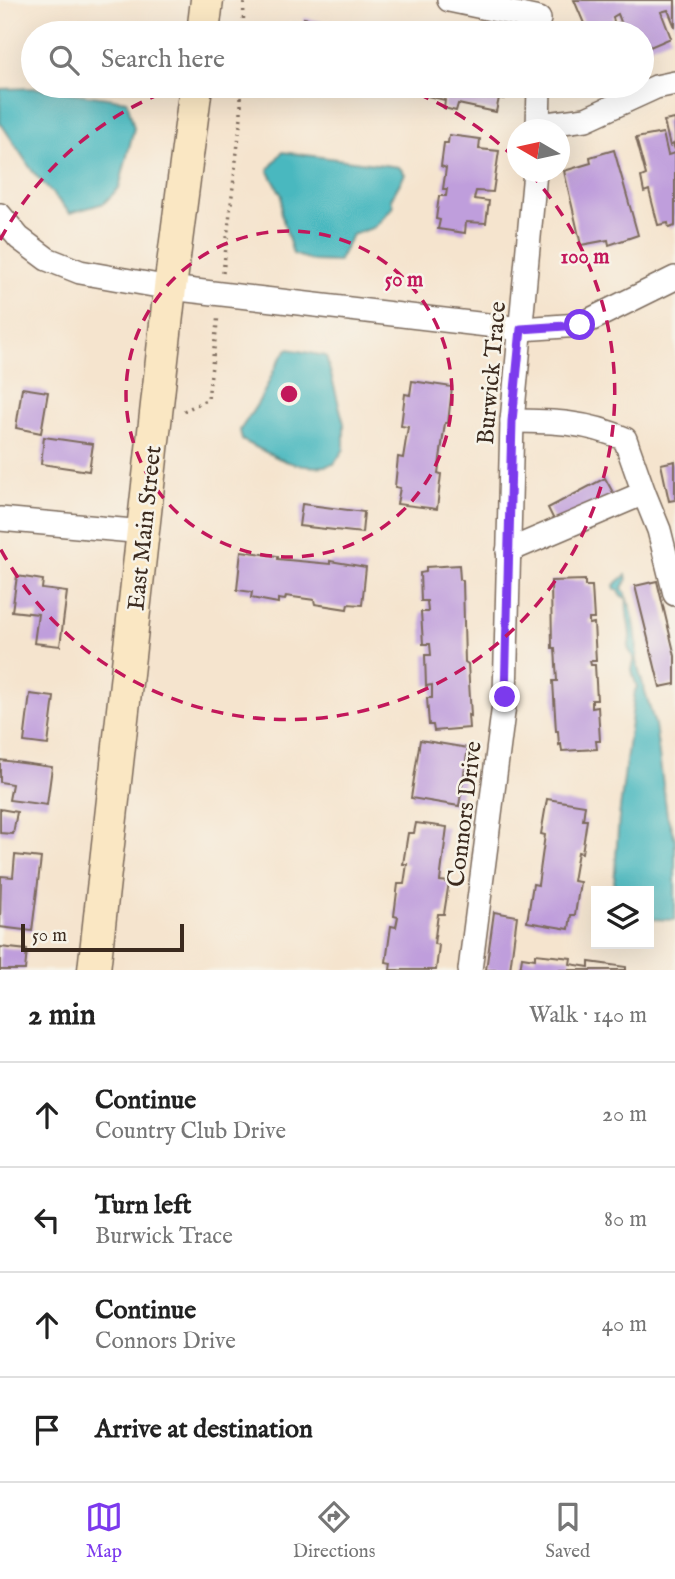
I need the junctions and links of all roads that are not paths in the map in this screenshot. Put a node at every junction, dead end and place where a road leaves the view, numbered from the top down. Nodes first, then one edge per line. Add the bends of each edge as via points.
1 (207, 0) edge
2 (449, 0) edge
3 (537, 17) edge
4 (204, 21) edge
5 (675, 83) edge
6 (654, 89) edge
7 (194, 98) edge
8 (539, 98) edge
9 (633, 98) edge
10 (538, 119) edge
11 (570, 122) edge
12 (534, 182) edge
13 (0, 215) edge
14 (675, 278) edge
15 (170, 288) junction
16 (521, 329) junction
17 (512, 421) junction
18 (644, 493) junction
19 (0, 519) edge
20 (144, 532) junction
21 (508, 551) junction
22 (507, 580) joint
23 (675, 594) edge
24 (94, 970) edge
25 (470, 970) edge

1 - 4 main road
2 - 3 street
5 - 6 street
7 - 15 main road, East Main Street
8 - 10 street
9 - 11 street
12 - 16 street, Burwick Trace
13 - 15 street via 19,238 47,259 80,272
14 - 16 street via 580,325
15 - 16 street
15 - 20 main road, East Main Street
16 - 17 street, Burwick Trace
17 - 18 street via 556,421 625,439
17 - 21 street, Burwick Trace
18 - 21 street
18 - 23 street
19 - 20 street
20 - 24 main road, East Main Street
21 - 22 street, Burwick Trace
22 - 25 street, Connors Drive via 505,697

